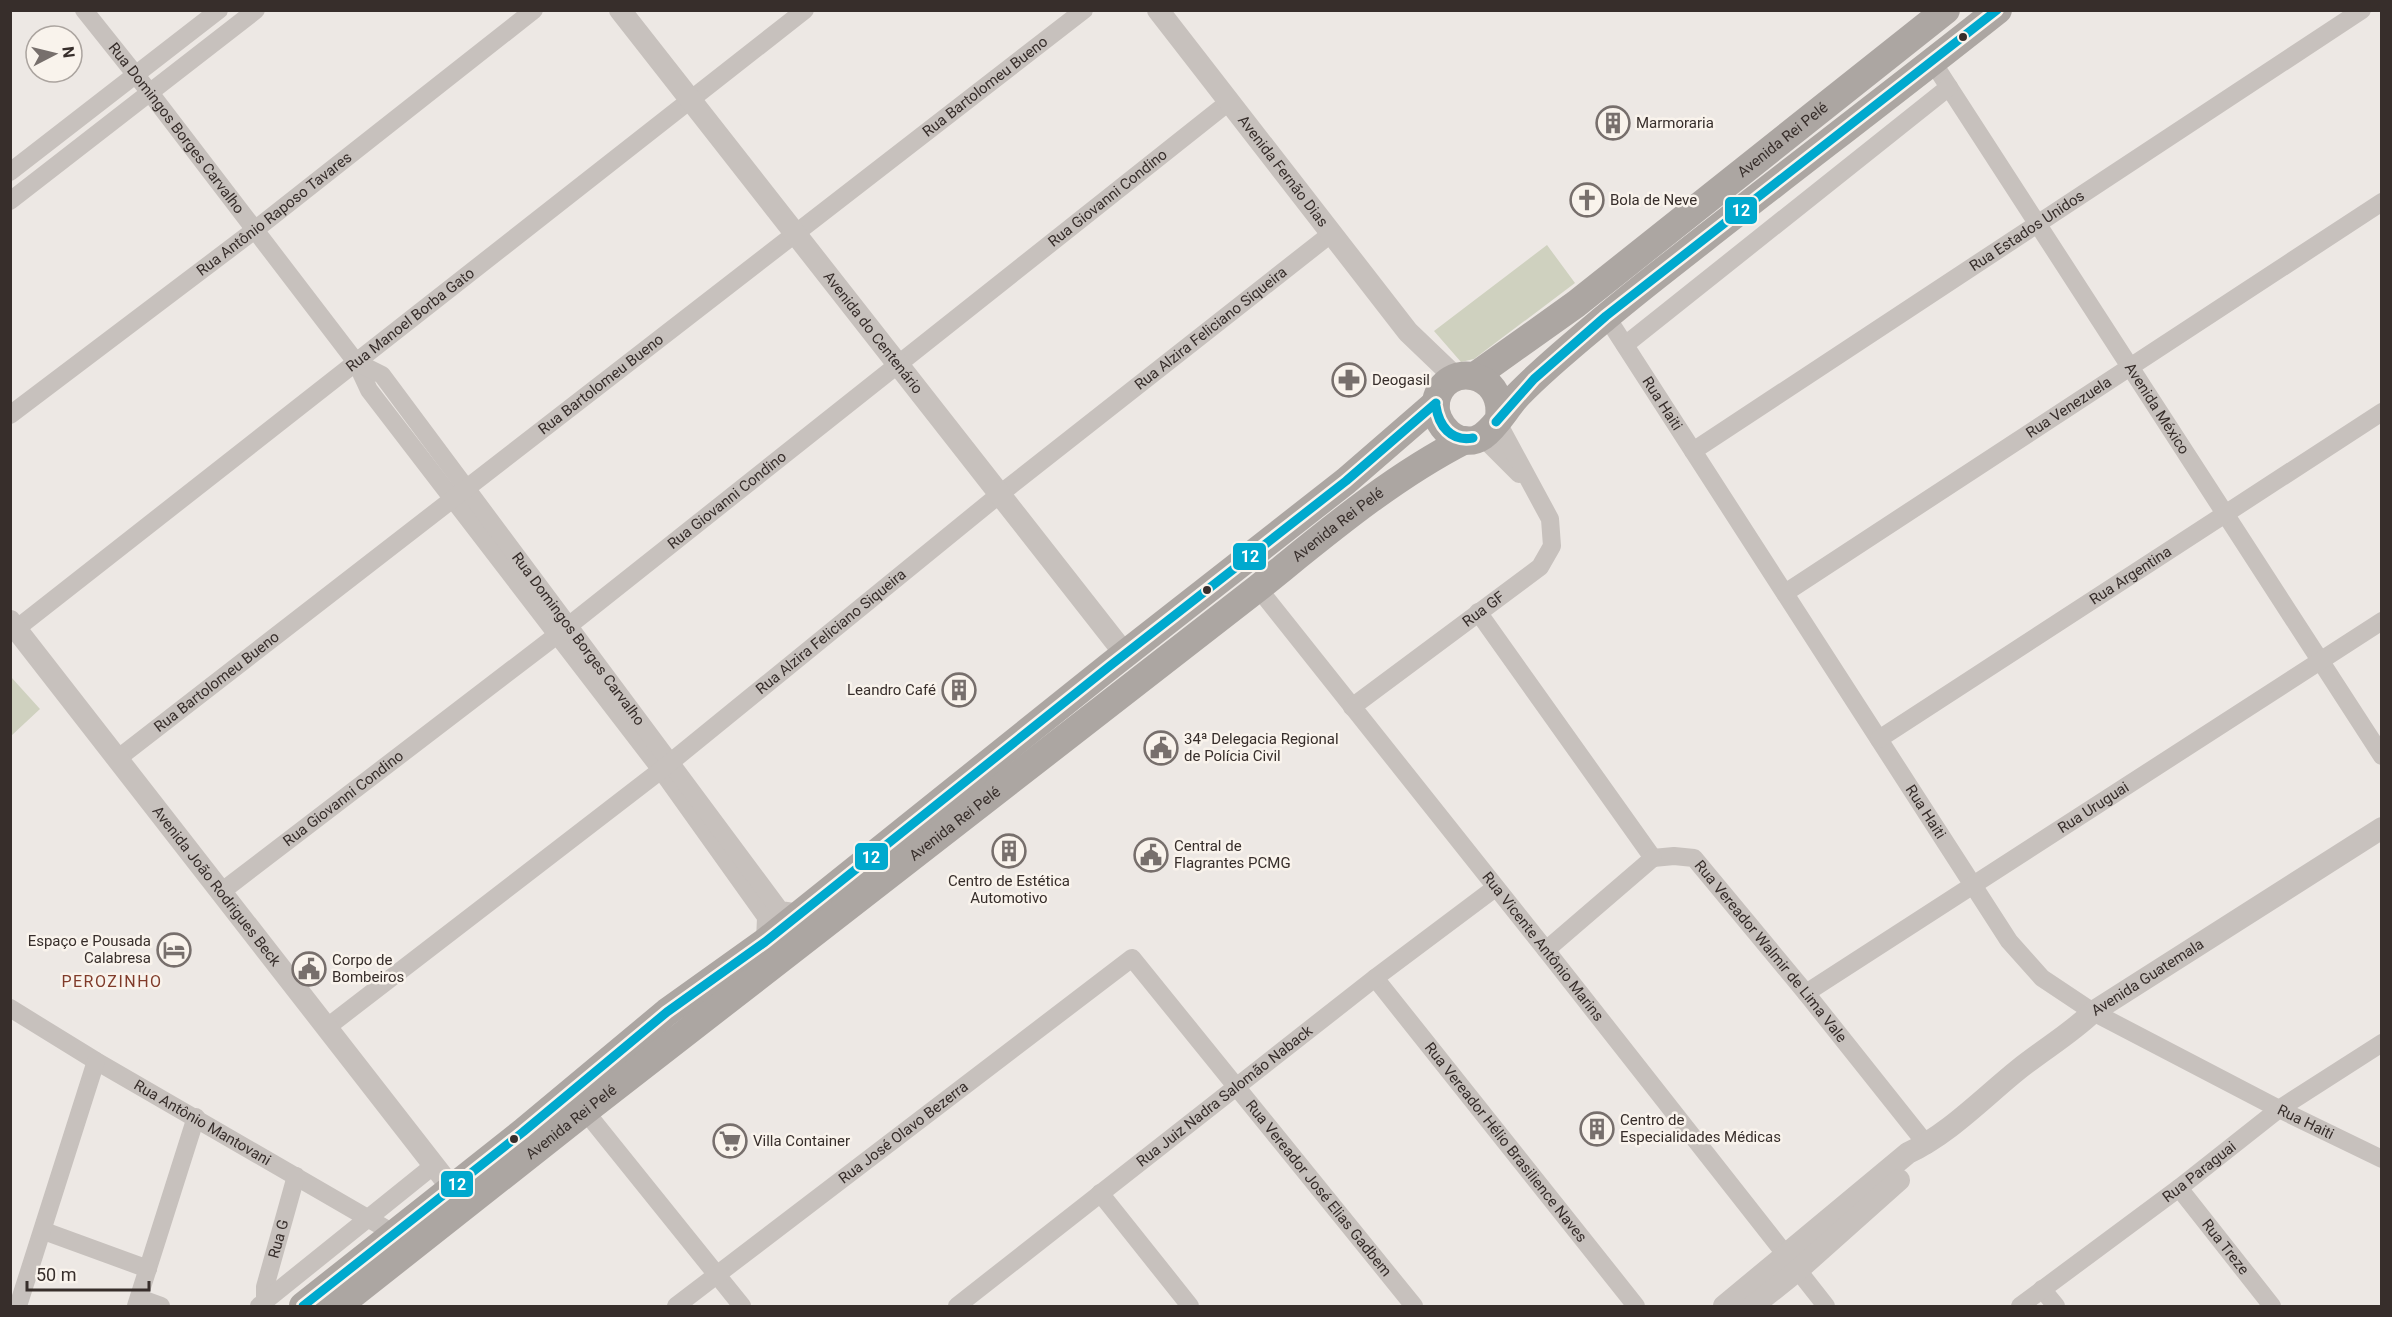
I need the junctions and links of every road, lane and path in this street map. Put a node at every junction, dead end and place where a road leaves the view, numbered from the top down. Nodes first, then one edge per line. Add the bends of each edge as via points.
1 (84, 10) edge
2 (219, 10) edge
3 (256, 10) edge
4 (534, 10) edge
5 (620, 10) edge
6 (805, 10) edge
7 (1084, 10) edge
8 (1158, 10) edge
9 (1946, 10) edge
10 (1998, 10) edge
11 (2362, 10) edge
12 (1932, 61) junction
13 (136, 75) junction
14 (1949, 87) junction
15 (152, 94) junction
16 (690, 100) junction
17 (1230, 101) junction
18 (10, 172) edge
19 (10, 201) edge
20 (2382, 202) edge
21 (2038, 225) junction
22 (256, 229) junction
23 (1332, 233) junction
24 (796, 234) junction
25 (1606, 316) junction
26 (1625, 345) junction
27 (357, 362) junction
28 (898, 364) junction
29 (2130, 367) junction
30 (1451, 388) junction
31 (2382, 412) edge
32 (10, 415) edge
33 (1486, 429) junction
34 (1693, 451) junction
35 (468, 487) junction
36 (1000, 494) junction
37 (452, 499) junction
38 (2225, 514) junction
39 (1258, 588) junction
40 (1785, 593) junction
41 (1478, 612) junction
42 (2382, 621) edge
43 (14, 625) edge
44 (563, 630) junction
45 (1125, 654) junction
46 (2320, 661) junction
47 (1352, 707) junction
48 (1879, 739) junction
49 (2382, 756) edge
50 (117, 759) junction
51 (665, 766) junction
52 (2382, 828) edge
53 (1653, 858) junction
54 (1974, 886) junction
55 (1495, 888) junction
56 (221, 892) junction
57 (800, 913) junction
58 (765, 942) junction
59 (1546, 950) junction
60 (1132, 957) joint
61 (1375, 978) junction
62 (1806, 993) junction
63 (10, 1008) edge
64 (2093, 1012) junction
65 (326, 1028) junction
66 (2382, 1043) edge
67 (96, 1061) junction
68 (1238, 1087) junction
69 (2279, 1109) junction
70 (585, 1111) junction
71 (196, 1117) junction
72 (1927, 1145) junction
73 (2382, 1159) edge
74 (433, 1166) junction
75 (296, 1176) junction
76 (2179, 1188) junction
77 (1100, 1193) junction
78 (459, 1198) junction
79 (366, 1218) junction
80 (44, 1231) junction
81 (395, 1234) junction
82 (1792, 1264) junction
83 (148, 1269) junction
84 (717, 1275) junction
85 (2042, 1289) junction
86 (137, 1302) edge
87 (262, 1304) edge
88 (963, 1305) edge
89 (18, 1306) edge
90 (161, 1306) edge
91 (303, 1306) edge
92 (339, 1306) edge
93 (676, 1306) edge
94 (742, 1306) edge
95 (1190, 1306) edge
96 (1414, 1306) edge
97 (1635, 1306) edge
98 (1724, 1306) edge
99 (1753, 1306) edge
100 (1826, 1306) edge
101 (2020, 1306) edge
102 (2056, 1306) edge
103 (2272, 1306) edge

1 - 13 street, Rua Domingos Borges Carvalho
2 - 13 street
3 - 15 street
4 - 22 street, Rua Antônio Raposo Tavares
5 - 16 street, Avenida do Centenário
6 - 16 street, Rua Manoel Borba Gato
7 - 24 street, Rua Bartolomeu Bueno
8 - 17 street, Avenida Fernão Dias
9 - 30 main road, Avenida Rei Pelé via 1576,304
10 - 12 main road, Avenida Rei Pelé
11 - 21 street, Rua Estados Unidos
12 - 14 street, Avenida México
12 - 25 main road, Avenida Rei Pelé
13 - 15 street, Rua Domingos Borges Carvalho
13 - 18 street
14 - 21 street, Avenida México
14 - 26 street
15 - 19 street
15 - 22 street, Rua Domingos Borges Carvalho
16 - 24 street, Avenida do Centenário
16 - 27 street, Rua Manoel Borba Gato
17 - 23 street, Avenida Fernão Dias
17 - 28 street, Rua Giovanni Condino
20 - 29 street, Rua Venezuela
21 - 29 street, Avenida México
21 - 34 street, Rua Estados Unidos
22 - 27 street, Rua Domingos Borges Carvalho
22 - 32 street, Rua Antônio Raposo Tavares
23 - 30 street, Avenida Fernão Dias
23 - 36 street, Rua Alzira Feliciano Siqueira
24 - 28 street, Avenida do Centenário
24 - 35 street, Rua Bartolomeu Bueno
25 - 26 street, Rua Haiti
25 - 33 main road, Avenida Rei Pelé via 1534,379
26 - 34 street, Rua Haiti
27 - 35 street, Rua Domingos Borges Carvalho via 382,375
27 - 37 street, Rua Domingos Borges Carvalho via 369,390
27 - 43 street, Rua Manoel Borba Gato
28 - 36 street, Avenida do Centenário
28 - 44 street, Rua Giovanni Condino
29 - 38 street, Avenida México
29 - 40 street, Rua Venezuela
30 - 33 main road via 1436,414 1446,432
30 - 33 main road via 1485,380 1493,387 1500,407
30 - 45 main road, Avenida Rei Pelé via 1346,481
31 - 38 street, Rua Argentina
33 - 39 main road, Avenida Rei Pelé via 1353,511
33 - 41 street, Rua GF via 1529,483 1550,519 1552,546 1540,567
34 - 40 street, Rua Haiti
35 - 37 street, Rua Bartolomeu Bueno
35 - 44 street, Rua Domingos Borges Carvalho
36 - 45 street, Avenida do Centenário
36 - 51 street, Rua Alzira Feliciano Siqueira
37 - 44 street, Rua Domingos Borges Carvalho
37 - 50 street, Rua Bartolomeu Bueno
38 - 46 street, Avenida México
38 - 48 street, Rua Argentina
39 - 47 street, Rua Vicente Antônio Marins
39 - 70 main road, Avenida Rei Pelé
40 - 48 street, Rua Haiti
41 - 47 street, Rua GF
41 - 53 street
42 - 46 street, Rua Uruguai
43 - 50 street, Avenida João Rodrigues Beck
44 - 51 street, Rua Domingos Borges Carvalho
44 - 56 street, Rua Giovanni Condino
45 - 57 main road, Avenida Rei Pelé
46 - 49 street, Avenida México
46 - 54 street, Rua Uruguai
47 - 55 street, Rua Vicente Antônio Marins
48 - 54 street, Rua Haiti
50 - 56 street, Avenida João Rodrigues Beck
51 - 57 street, Rua Domingos Borges Carvalho via 780,910
51 - 58 street, Rua Domingos Borges Carvalho via 766,917
51 - 65 street, Rua Alzira Feliciano Siqueira
52 - 64 street, Avenida Guatemala
53 - 59 street
53 - 62 street, Rua Vereador Walmir de Lima Vale via 1694,858
54 - 62 street, Rua Uruguai
54 - 64 street, Rua Haiti via 2009,941 2042,978
55 - 59 street, Rua Vicente Antônio Marins
55 - 61 street, Rua Juiz Nadra Salomão Naback
56 - 65 street, Avenida João Rodrigues Beck
57 - 58 main road, Avenida Rei Pelé
58 - 78 main road, Avenida Rei Pelé via 667,1012 523,1132
59 - 82 street, Rua Vicente Antônio Marins
60 - 68 street, Rua Vereador José Elias Gadbem
60 - 84 street, Rua José Olavo Bezerra
61 - 68 street, Rua Juiz Nadra Salomão Naback
61 - 97 street, Rua Vereador Hélio Brasilience Naves
62 - 72 street, Rua Vereador Walmir de Lima Vale
63 - 67 street, Rua Antônio Mantovani
64 - 69 street, Rua Haiti
64 - 72 street, Avenida Guatemala
65 - 74 street, Avenida João Rodrigues Beck
66 - 69 street, Rua Paraguai
67 - 71 street, Rua Antônio Mantovani
67 - 80 street
68 - 77 street, Rua Juiz Nadra Salomão Naback
68 - 96 street, Rua Vereador José Elias Gadbem
69 - 73 street, Rua Haiti
69 - 76 street, Rua Paraguai
70 - 78 main road, Avenida Rei Pelé
70 - 84 street
71 - 75 street, Rua Antônio Mantovani
71 - 83 street
72 - 82 street, Avenida Guatemala via 1917,1165
74 - 78 street, Avenida João Rodrigues Beck
74 - 79 street
75 - 79 street, Rua Antônio Mantovani
75 - 87 street, Rua G
76 - 85 street, Rua Paraguai
76 - 103 street, Rua Treze
77 - 88 street, Rua Juiz Nadra Salomão Naback
77 - 95 street
78 - 81 main road, Avenida Rei Pelé
78 - 92 main road, Avenida Rei Pelé
79 - 81 street, Rua Antônio Mantovani
79 - 87 street
80 - 83 street
80 - 89 street
81 - 91 main road, Avenida Rei Pelé
82 - 98 street
82 - 99 street
82 - 100 street, Rua Vicente Antônio Marins
83 - 86 street
84 - 93 street, Rua José Olavo Bezerra
84 - 94 street
85 - 101 street, Rua Paraguai
85 - 102 street
86 - 90 street

